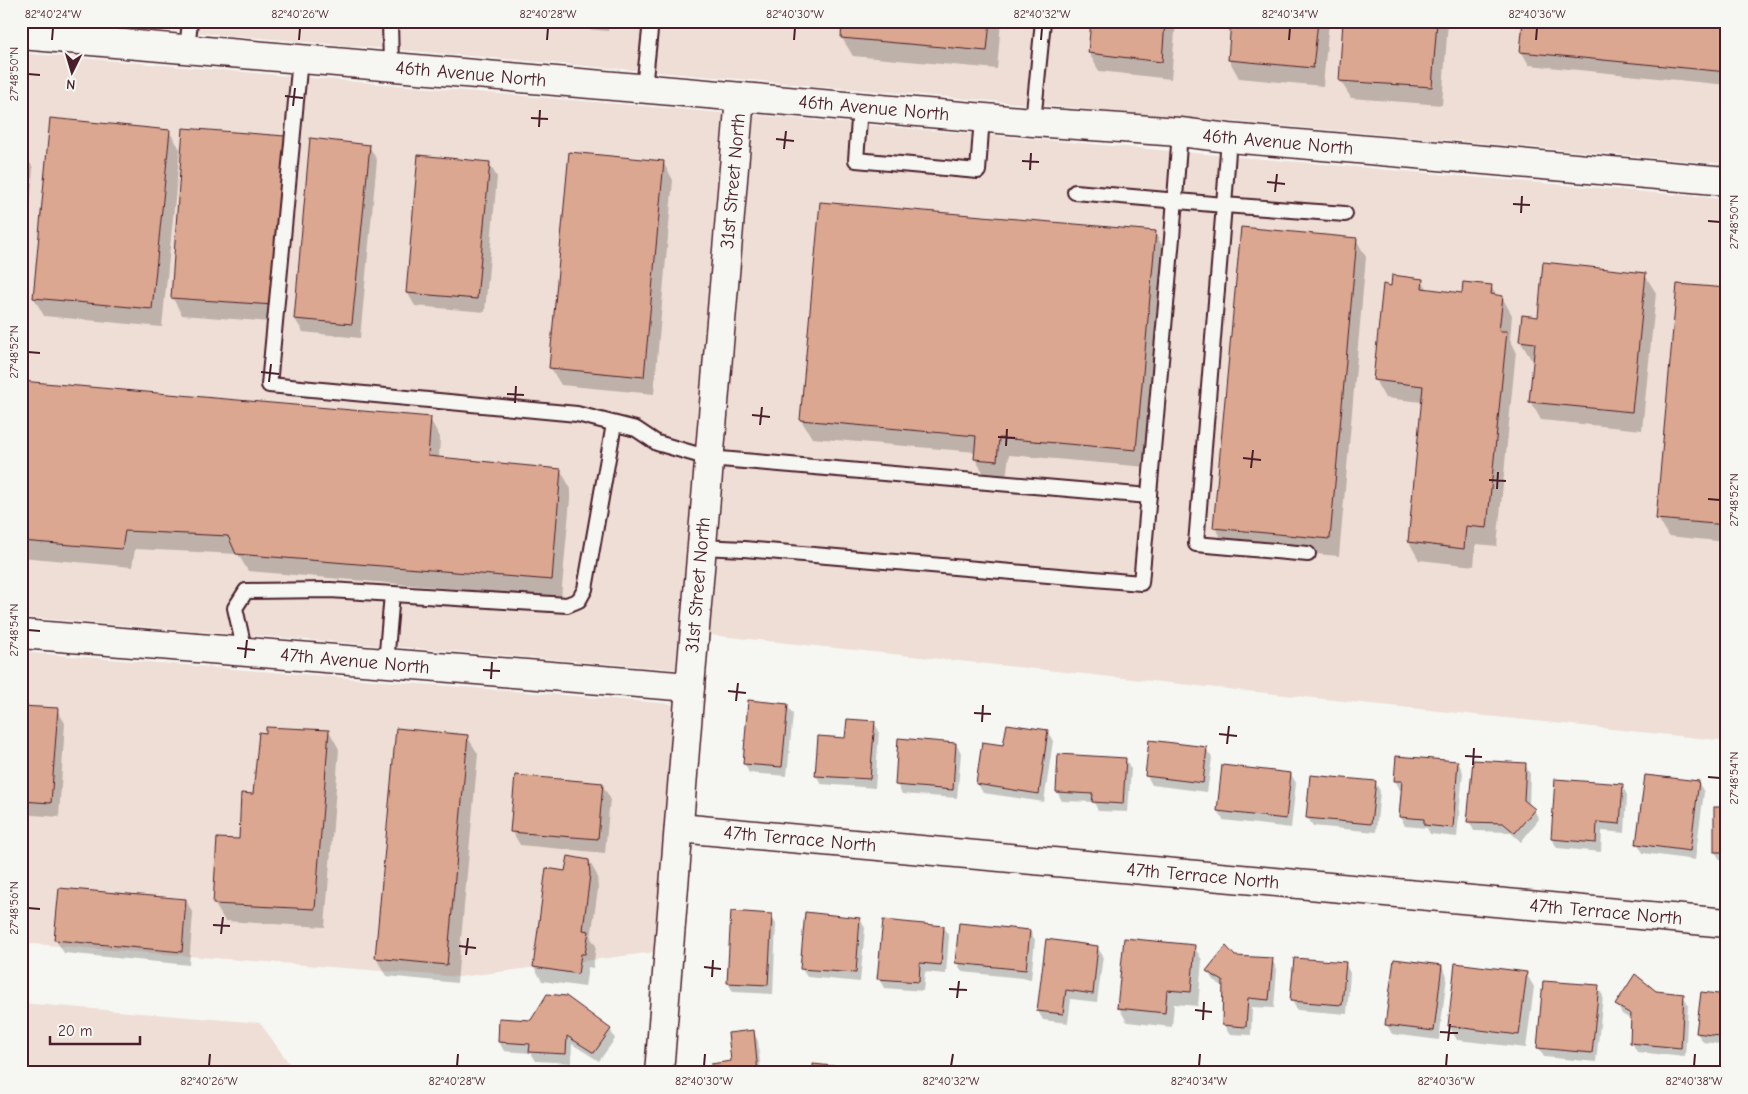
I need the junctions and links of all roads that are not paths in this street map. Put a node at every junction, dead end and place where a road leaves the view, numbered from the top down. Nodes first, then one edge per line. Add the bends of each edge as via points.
1 (190, 21) edge
2 (390, 21) edge
3 (651, 21) edge
4 (1043, 21) edge
5 (21, 35) edge
6 (187, 50) junction
7 (300, 59) junction
8 (391, 67) junction
9 (644, 88) junction
10 (740, 96) junction
11 (860, 107) junction
12 (982, 117) junction
13 (1034, 122) junction
14 (1180, 132) junction
15 (1229, 138) junction
16 (1727, 181) edge
17 (1074, 192) dead end
18 (1175, 201) junction
19 (1224, 205) junction
20 (1345, 214) dead end
21 (614, 424) junction
22 (709, 458) junction
23 (1149, 496) junction
24 (702, 547) junction
25 (1308, 554) dead end
26 (392, 594) junction
27 (21, 634) edge
28 (245, 652) junction
29 (386, 663) junction
30 (690, 688) junction
31 (679, 828) junction
32 (1727, 923) edge
33 (659, 1073) edge

1 - 6 lane
2 - 8 lane
3 - 9 lane
4 - 13 lane
5 - 6 street, 46th Avenue North
6 - 7 street, 46th Avenue North
7 - 8 street, 46th Avenue North
7 - 21 lane via 269,385 577,414
8 - 9 street, 46th Avenue North
9 - 10 street, 46th Avenue North
10 - 11 street, 46th Avenue North
10 - 22 street, 31st Street North
11 - 12 street, 46th Avenue North
11 - 12 lane via 856,160 978,171
12 - 13 street, 46th Avenue North
13 - 14 street, 46th Avenue North
14 - 15 street, 46th Avenue North
14 - 18 lane
15 - 16 street, 46th Avenue North
15 - 19 lane
17 - 18 lane
18 - 19 lane
18 - 23 lane
19 - 20 lane
19 - 25 lane via 1196,544
21 - 22 lane via 636,429 657,443
21 - 26 lane via 585,589 579,600 567,605
22 - 23 lane
22 - 24 street, 31st Street North
23 - 24 lane via 1141,583
24 - 30 street, 31st Street North
26 - 28 lane via 330,590 246,591 235,608
26 - 29 lane
27 - 28 street, 47th Avenue North
28 - 29 street, 47th Avenue North
29 - 30 street, 47th Avenue North
30 - 31 street, 31st Street North
31 - 32 street, 47th Terrace North
31 - 33 street, 31st Street North

